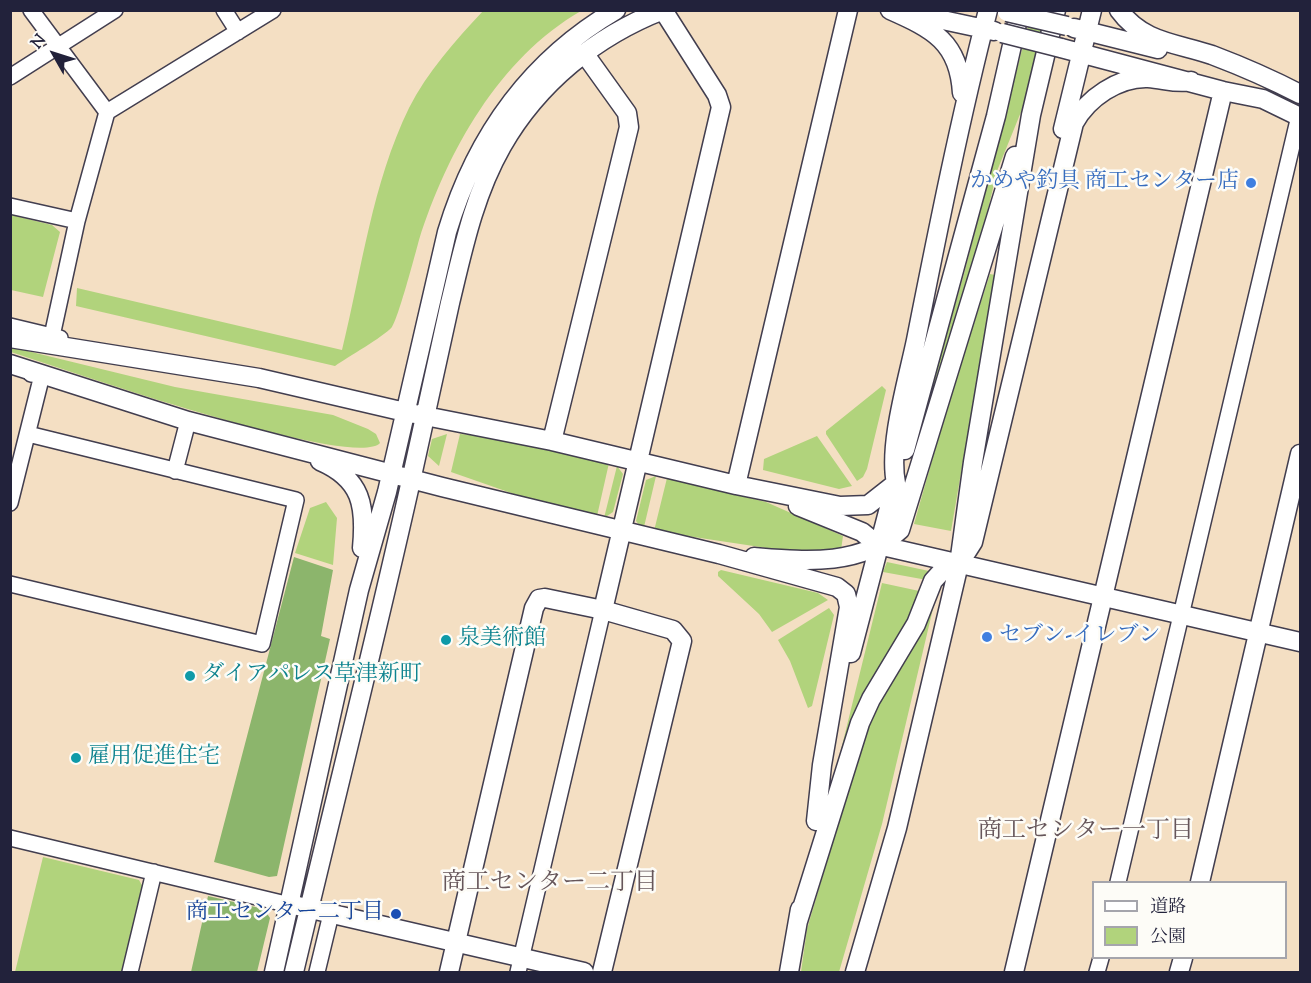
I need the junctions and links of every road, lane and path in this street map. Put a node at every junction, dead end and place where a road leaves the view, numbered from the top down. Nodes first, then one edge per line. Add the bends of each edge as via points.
1 (31, 10) edge
2 (115, 10) edge
3 (225, 10) edge
4 (273, 10) edge
5 (616, 10) edge
6 (848, 10) edge
7 (890, 10) edge
8 (899, 10) edge
9 (1056, 10) edge
10 (1092, 10) edge
11 (1119, 10) edge
12 (663, 11) edge
13 (1009, 11) edge
14 (986, 19) edge
15 (1087, 31) junction
16 (238, 32) junction
17 (57, 45) junction
18 (1081, 52) junction
19 (584, 53) junction
20 (1239, 68) junction
21 (10, 77) edge
22 (1191, 81) junction
23 (1223, 91) junction
24 (1300, 94) edge
25 (963, 107) junction
26 (107, 112) junction
27 (1031, 115) junction
28 (1300, 116) edge
29 (10, 206) edge
30 (77, 221) junction
31 (1042, 252) junction
32 (10, 326) edge
33 (52, 336) junction
34 (10, 338) edge
35 (102, 351) junction
36 (10, 364) edge
37 (10, 373) edge
38 (42, 375) junction
39 (405, 412) junction
40 (425, 416) junction
41 (188, 421) junction
42 (28, 434) junction
43 (552, 441) junction
44 (280, 443) junction
45 (1300, 454) edge
46 (638, 461) junction
47 (14, 471) edge
48 (175, 471) junction
49 (391, 473) junction
50 (411, 479) junction
51 (896, 483) junction
52 (739, 486) junction
53 (10, 503) edge
54 (622, 531) junction
55 (878, 545) junction
56 (719, 554) junction
57 (959, 564) junction
58 (10, 584) edge
59 (359, 590) junction
60 (1102, 595) junction
61 (603, 610) junction
62 (1181, 614) junction
63 (1259, 632) junction
64 (1300, 642) edge
65 (816, 820) junction
66 (10, 838) edge
67 (154, 872) junction
68 (1118, 881) edge
69 (1200, 881) edge
70 (290, 905) junction
71 (309, 909) junction
72 (330, 914) junction
73 (798, 921) junction
74 (457, 941) junction
75 (520, 965) edge
76 (130, 972) edge
77 (274, 972) edge
78 (294, 972) edge
79 (317, 972) edge
80 (449, 972) edge
81 (584, 972) edge
82 (602, 972) edge
83 (789, 972) edge
84 (855, 972) edge
85 (1014, 972) edge

1 - 17 street
2 - 17 street
3 - 16 street
4 - 16 street
5 - 39 street via 545,62 506,105 478,152 447,232
6 - 52 street
7 - 25 street via 926,27 952,50 960,73
8 - 14 street
9 - 27 street
10 - 15 street
11 - 20 street via 1130,23 1159,42 1212,55
12 - 19 street via 616,32
12 - 46 street via 721,107
13 - 15 street, bridge
13 - 51 street via 975,195
14 - 18 street, bridge via 1002,33
14 - 25 street
15 - 18 street
15 - 20 street
16 - 26 street
17 - 21 street
17 - 26 street
18 - 22 street
18 - 31 street via 1045,214
19 - 40 street via 534,100 511,130 484,182 465,242
19 - 43 street via 627,113 629,127
20 - 24 street
22 - 23 street
22 - 31 street via 1179,84 1131,80 1099,95 1082,110 1068,139
23 - 28 street via 1263,99
23 - 60 street
25 - 51 street via 903,407 893,470
26 - 30 street
27 - 55 street via 1006,180 902,527
27 - 57 street
28 - 62 street
29 - 30 street
30 - 33 street
31 - 57 street via 973,542
32 - 33 street
33 - 35 street
34 - 35 street
35 - 39 street via 259,378
36 - 38 street
37 - 38 street
38 - 41 street
38 - 42 street
39 - 40 street
39 - 49 street
40 - 43 street
40 - 50 street
41 - 44 street
41 - 48 street
42 - 47 street
42 - 48 street
43 - 46 street
44 - 49 street
44 - 59 street via 348,476 357,491 364,522
45 - 63 street
46 - 52 street
46 - 54 street
47 - 53 street
48 - 58 street via 296,500 262,644
49 - 50 street
49 - 59 street
50 - 54 street
50 - 71 street
51 - 52 street via 874,503 858,507
51 - 55 street
52 - 55 street via 849,526
54 - 56 street
54 - 61 street
55 - 56 street via 843,558 801,560
55 - 57 street
55 - 65 street
56 - 65 street via 832,585 847,597 849,607
57 - 60 street
57 - 73 street via 942,571 933,581 916,624 865,711
57 - 84 street via 897,828
59 - 70 street
60 - 62 street
60 - 85 street
61 - 74 street via 545,598 536,604
61 - 75 street
61 - 82 street via 673,630 681,641
62 - 63 street
62 - 68 street
63 - 64 street
63 - 69 street
65 - 73 street
66 - 67 street
67 - 70 street
67 - 76 street
70 - 71 street
70 - 77 street
71 - 72 street
71 - 78 street
72 - 74 street
72 - 79 street
73 - 83 street
74 - 75 street
74 - 80 street
75 - 81 street

